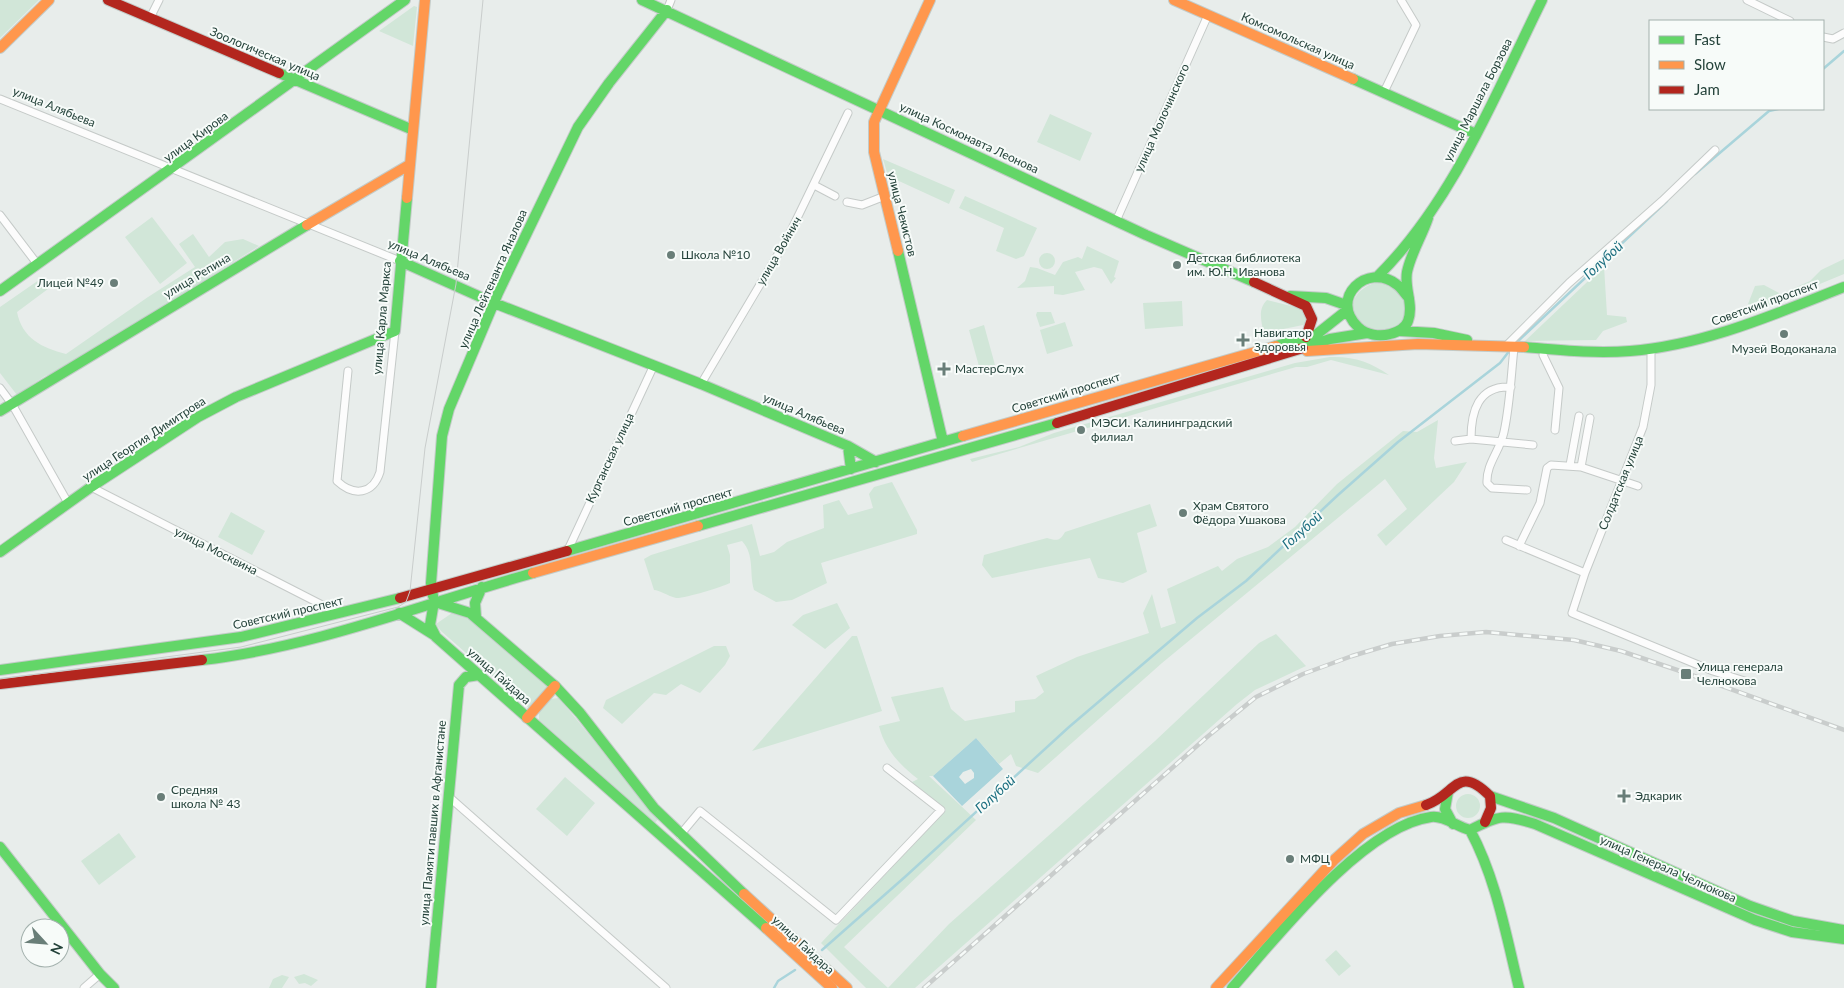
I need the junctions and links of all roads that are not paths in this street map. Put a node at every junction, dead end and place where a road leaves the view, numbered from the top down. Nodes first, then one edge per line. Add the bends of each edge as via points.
1 (49, 0) edge
2 (108, 0) edge
3 (159, 0) edge
4 (405, 0) edge
5 (425, 0) edge
6 (642, 0) edge
7 (671, 0) edge
8 (930, 0) edge
9 (1174, 0) edge
10 (1401, 0) edge
11 (1542, 0) edge
12 (1746, 0) edge
13 (667, 10) junction
14 (1208, 15) junction
15 (150, 18) junction
16 (1788, 20) edge
17 (1844, 34) edge
18 (1824, 37) edge
19 (0, 48) edge
20 (295, 80) junction
21 (1384, 92) junction
22 (0, 98) edge
23 (880, 110) junction
24 (848, 113) dead end
25 (413, 130) junction
26 (1476, 134) junction
27 (1715, 150) dead end
28 (410, 165) junction
29 (173, 169) junction
30 (814, 185) junction
31 (835, 196) dead end
32 (885, 196) junction
33 (847, 202) dead end
34 (1431, 210) junction
35 (0, 214) edge
36 (1116, 221) junction
37 (308, 224) junction
38 (400, 261) junction
39 (38, 265) junction
40 (1378, 276) junction
41 (1844, 287) edge
42 (0, 291) edge
43 (1286, 296) junction
44 (1409, 298) junction
45 (494, 303) junction
46 (1346, 308) junction
47 (395, 331) junction
48 (1400, 331) junction
49 (1367, 333) junction
50 (1306, 337) junction
51 (1486, 345) junction
52 (1512, 347) junction
53 (1651, 350) junction
54 (1296, 352) junction
55 (1544, 353) junction
56 (654, 365) junction
57 (348, 372) dead end
58 (701, 384) junction
59 (1510, 387) junction
60 (0, 388) edge
61 (12, 404) junction
62 (0, 411) edge
63 (1579, 416) dead end
64 (1590, 418) dead end
65 (1555, 430) dead end
66 (1471, 439) junction
67 (1455, 441) dead end
68 (943, 442) junction
69 (1500, 442) junction
70 (1533, 445) dead end
71 (848, 446) junction
72 (876, 462) junction
73 (1570, 466) junction
74 (1581, 467) junction
75 (852, 469) junction
76 (1623, 481) junction
77 (1638, 486) dead end
78 (91, 487) junction
79 (1527, 490) dead end
80 (68, 503) junction
81 (1506, 540) dead end
82 (1520, 546) junction
83 (0, 552) edge
84 (567, 552) junction
85 (1585, 573) junction
86 (482, 587) junction
87 (432, 590) junction
88 (434, 602) junction
89 (400, 613) junction
90 (340, 614) junction
91 (476, 617) junction
92 (436, 637) junction
93 (0, 670) edge
94 (479, 675) junction
95 (1750, 683) dead end
96 (0, 684) edge
97 (555, 686) junction
98 (527, 718) junction
99 (887, 768) dead end
100 (1448, 792) junction
101 (448, 796) junction
102 (1490, 796) junction
103 (1483, 824) junction
104 (1454, 825) junction
105 (1470, 830) junction
106 (680, 835) junction
107 (1478, 845) junction
108 (0, 847) edge
109 (1287, 912) junction
110 (1783, 918) junction
111 (1292, 923) junction
112 (1772, 927) junction
113 (1844, 930) edge
114 (1844, 938) edge
115 (100, 974) junction
116 (84, 988) edge
117 (114, 988) edge
118 (431, 988) edge
119 (666, 988) edge
120 (832, 988) edge
121 (847, 988) edge
122 (1216, 988) edge
123 (1232, 988) edge
124 (1519, 988) edge

1 - 19 main road
2 - 15 main road, Зоологическая улица
3 - 15 street
4 - 20 main road, улица Кирова
5 - 25 main road, улица Карла Маркса
6 - 13 main road, улица Космонавта Леонова
7 - 13 street, улица Лейтенанта Яналова
8 - 23 main road, улица Чекистов
9 - 14 main road, Комсомольская улица
10 - 21 street via 1416,25
11 - 26 main road, улица Маршала Борзова
12 - 16 street
13 - 23 main road, улица Космонавта Леонова
13 - 45 main road, улица Лейтенанта Яналова via 578,127
14 - 21 main road, Комсомольская улица
14 - 36 street, улица Молочинского
15 - 20 main road, Зоологическая улица
17 - 18 street via 1833,39
20 - 25 main road, Зоологическая улица
20 - 29 main road, улица Кирова
21 - 26 main road, Комсомольская улица
22 - 29 street, улица Алябьева
23 - 32 main road, улица Чекистов via 872,135
23 - 36 main road, улица Космонавта Леонова
24 - 30 street, улица Войнич
25 - 28 main road, улица Карла Маркса
26 - 34 main road, улица Маршала Борзова
27 - 52 street via 1569,284
28 - 37 main road, улица Репина
28 - 38 main road, улица Карла Маркса
29 - 37 street, улица Алябьева
29 - 39 main road, улица Кирова
30 - 31 street
30 - 58 street, улица Войнич via 787,238
32 - 33 street via 862,206
32 - 68 main road, улица Чекистов
34 - 40 main road, улица Маршала Борзова via 1402,252
34 - 44 main road, улица Маршала Борзова via 1406,273
35 - 39 street
36 - 43 main road, улица Космонавта Леонова
37 - 38 street, улица Алябьева
37 - 61 main road, улица Репина
38 - 45 main road, улица Алябьева
38 - 47 main road, улица Карла Маркса
39 - 42 main road, улица Кирова
40 - 44 main road via 1398,285
40 - 46 main road, улица Маршала Борзова via 1364,278 1355,284 1348,295
41 - 53 main road, Советский проспект via 1717,336
43 - 46 main road, улица Космонавта Леонова via 1337,300
43 - 50 main road, улица Космонавта Леонова via 1306,306 1312,320
44 - 48 main road, улица Маршала Борзова via 1411,311
45 - 56 main road, улица Алябьева
45 - 87 main road, улица Лейтенанта Яналова via 442,436
46 - 49 main road via 1350,320
46 - 50 main road, Советский проспект via 1326,328
47 - 57 street, улица Карла Маркса via 380,472 377,481 365,492 350,489 337,481
47 - 78 main road, улица Георгия Димитрова via 206,412
48 - 49 main road
48 - 51 main road, Советский проспект via 1434,334
49 - 54 main road, Советский проспект via 1310,344
50 - 68 main road, Советский проспект
51 - 52 main road, Советский проспект
51 - 54 main road, Советский проспект via 1341,347
52 - 55 main road, Советский проспект
52 - 59 street
53 - 55 main road, Советский проспект
53 - 76 street, Солдатская улица via 1651,385 1643,427
54 - 86 main road, Советский проспект via 959,452
55 - 65 street via 1559,388
56 - 58 main road, улица Алябьева
56 - 84 street, Курганская улица
58 - 71 main road, улица Алябьева
59 - 66 street via 1494,388 1479,402 1471,419
59 - 69 street via 1508,415
60 - 61 street
61 - 62 main road, улица Репина
61 - 80 street
63 - 73 street
64 - 74 street
66 - 67 street
66 - 69 street
68 - 72 main road, Советский проспект
69 - 70 street
69 - 79 street via 1488,467 1487,483 1492,488
71 - 72 main road, улица Алябьева
71 - 75 main road, улица Алябьева
72 - 75 main road, Советский проспект
73 - 74 street
73 - 82 street via 1551,465 1547,468 1540,504
74 - 76 street
75 - 84 main road, Советский проспект
76 - 77 street
76 - 85 street, Солдатская улица
78 - 80 main road, улица Георгия Димитрова
78 - 90 street, улица Москвина
80 - 83 main road, улица Георгия Димитрова
81 - 82 street
82 - 85 street
84 - 87 main road, Советский проспект
85 - 95 street, Солдатская улица via 1572,613 1713,672
86 - 88 main road, Советский проспект
86 - 91 main road via 474,602
87 - 88 main road, улица Лейтенанта Яналова
87 - 90 main road, Советский проспект
88 - 89 main road, Советский проспект
88 - 91 main road, улица Гайдара via 463,609
88 - 92 main road via 430,625
89 - 92 main road, улица Гайдара
89 - 96 main road, Советский проспект via 248,655
90 - 93 main road, Советский проспект via 241,637
91 - 97 main road, улица Гайдара
92 - 94 main road, улица Гайдара
94 - 98 main road, улица Гайдара
94 - 101 main road, улица Памяти павших в Афганистане via 466,677 459,684
97 - 98 main road
97 - 106 main road, улица Гайдара via 648,801
98 - 120 main road, улица Гайдара
99 - 106 street via 941,810 836,920 700,810
100 - 102 main road, улица Генерала Челнокова via 1457,784 1470,781
100 - 104 main road via 1444,802 1445,815
100 - 109 main road, улица Генерала Челнокова via 1438,800 1399,814 1363,834 1334,860
101 - 118 main road, улица Памяти павших в Афганистане
101 - 119 street
102 - 103 main road via 1492,808
102 - 110 main road, улица Генерала Челнокова via 1554,818 1737,901
103 - 105 main road, улица Генерала Челнокова
103 - 107 main road
103 - 112 main road, улица Генерала Челнокова via 1495,817 1535,824
104 - 105 main road
104 - 111 main road via 1432,817 1387,834 1348,864
105 - 107 main road
106 - 121 main road, улица Гайдара
107 - 124 main road via 1502,918
108 - 115 main road
109 - 111 main road via 1294,916
109 - 122 main road, улица Генерала Челнокова
110 - 112 street
110 - 113 main road, улица Генерала Челнокова
111 - 123 main road
112 - 114 main road, улица Генерала Челнокова via 1810,936
115 - 116 street
115 - 117 main road

